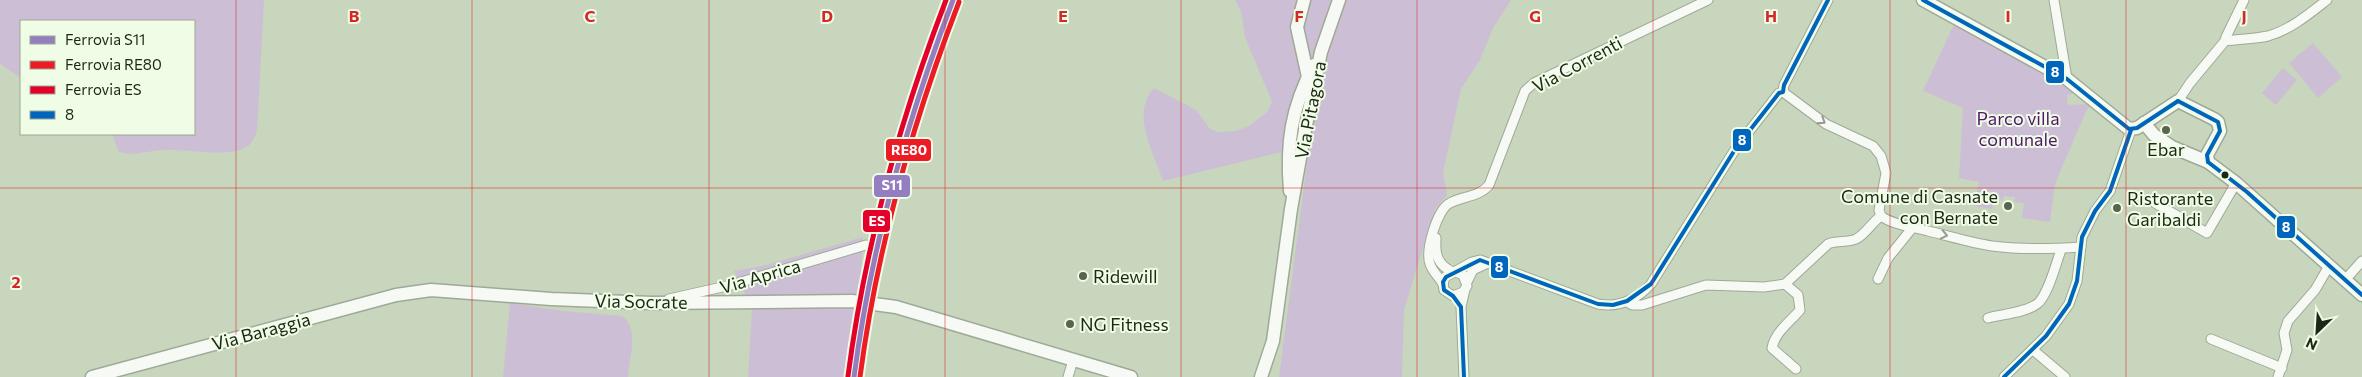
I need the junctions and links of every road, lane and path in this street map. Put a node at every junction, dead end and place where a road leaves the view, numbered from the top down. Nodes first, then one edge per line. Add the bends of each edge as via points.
1 (1304, 0) edge
2 (1339, 0) edge
3 (1708, 0) edge
4 (1828, 0) edge
5 (1923, 0) edge
6 (2054, 0) edge
7 (2244, 0) edge
8 (2327, 0) edge
9 (2226, 41) junction
10 (1321, 52) junction
11 (1308, 77) junction
12 (2067, 79) junction
13 (1783, 92) junction
14 (2178, 101) junction
15 (2144, 123) junction
16 (1291, 125) junction
17 (1305, 130) junction
18 (2131, 130) junction
19 (1288, 142) junction
20 (1303, 144) junction
21 (2208, 162) junction
22 (2236, 183) junction
23 (2155, 203) dead end
24 (1291, 209) junction
25 (1881, 216) junction
26 (1913, 227) junction
27 (1435, 230) junction
28 (866, 245) dead end
29 (2081, 247) junction
30 (2061, 250) junction
31 (2362, 261) edge
32 (1488, 263) junction
33 (2329, 266) junction
34 (1454, 272) junction
35 (1878, 279) dead end
36 (2345, 280) junction
37 (1443, 284) junction
38 (1784, 284) junction
39 (1466, 285) junction
40 (431, 290) joint
41 (2362, 295) edge
42 (1453, 296) junction
43 (1627, 302) junction
44 (652, 303) junction
45 (1461, 307) junction
46 (1988, 318) dead end
47 (2211, 340) dead end
48 (2033, 350) junction
49 (1073, 360) junction
50 (1796, 369) dead end
51 (2280, 373) edge
52 (1261, 374) edge
53 (92, 377) edge
54 (1068, 377) edge
55 (1131, 377) edge
56 (1465, 377) edge
57 (2004, 377) edge
58 (2064, 377) edge

1 - 11 street via 1297,27
2 - 10 street
3 - 27 street, Via Correnti via 1530,86 1522,97 1489,186 1482,192 1444,206
4 - 13 street
5 - 12 street
6 - 12 street
7 - 9 street
8 - 9 street via 2278,32
9 - 14 street
10 - 11 street, Via Pitagora
10 - 17 street, Via Pitagora
11 - 16 street, Via Pitagora
12 - 18 street
13 -> 25 street via 1826,124 1873,146 1881,156 1886,172 1879,210
13 - 43 street via 1736,148 1651,284
14 - 15 street
14 - 21 street via 2218,122 2220,131 2209,149
15 - 18 street
15 - 21 street via 2154,135 2172,147
16 - 17 street via 1296,124
16 - 19 street, Via Pitagora
17 - 20 street, Via Pitagora
18 - 29 street via 2110,191 2095,211 2082,237
19 - 20 street via 1292,147
19 - 24 street, Via Pitagora
20 - 24 street, Via Pitagora
21 - 22 street
22 - 23 street via 2207,233
22 - 33 street
24 - 52 street, Via Pitagora via 1273,341
25 - 26 street
25 - 38 street via 1860,237 1828,244
26 -> 30 street via 1991,246
26 - 35 street via 1888,258
27 - 34 street, Via Correnti via 1437,260 1441,266
27 - 37 street, Via Correnti via 1429,260
28 - 44 street, Via Aprica via 731,285
29 - 30 street
29 - 48 street via 2069,304
30 - 46 street via 2037,304
31 - 36 street
32 - 34 street via 1472,262
32 - 39 street via 1473,270
32 - 43 street via 1598,304 1608,306
33 - 36 street
33 - 51 street via 2315,290 2288,320 2284,333 2287,350
34 - 37 street via 1447,275
34 - 39 street via 1463,275
36 - 41 street
37 - 42 street via 1446,292
38 - 43 street via 1706,285 1642,305 1632,306
38 - 50 street via 1798,295 1800,310 1780,332 1772,348
39 - 42 street via 1460,294
39 - 45 street
40 - 44 street, Via Socrate
40 - 53 street, Via Baraggia via 396,295
42 - 45 street
44 - 49 street, Via Socrate via 852,301 896,306
45 - 56 street
47 - 51 street
48 - 57 street
48 - 58 street
49 - 54 street
49 - 55 street

